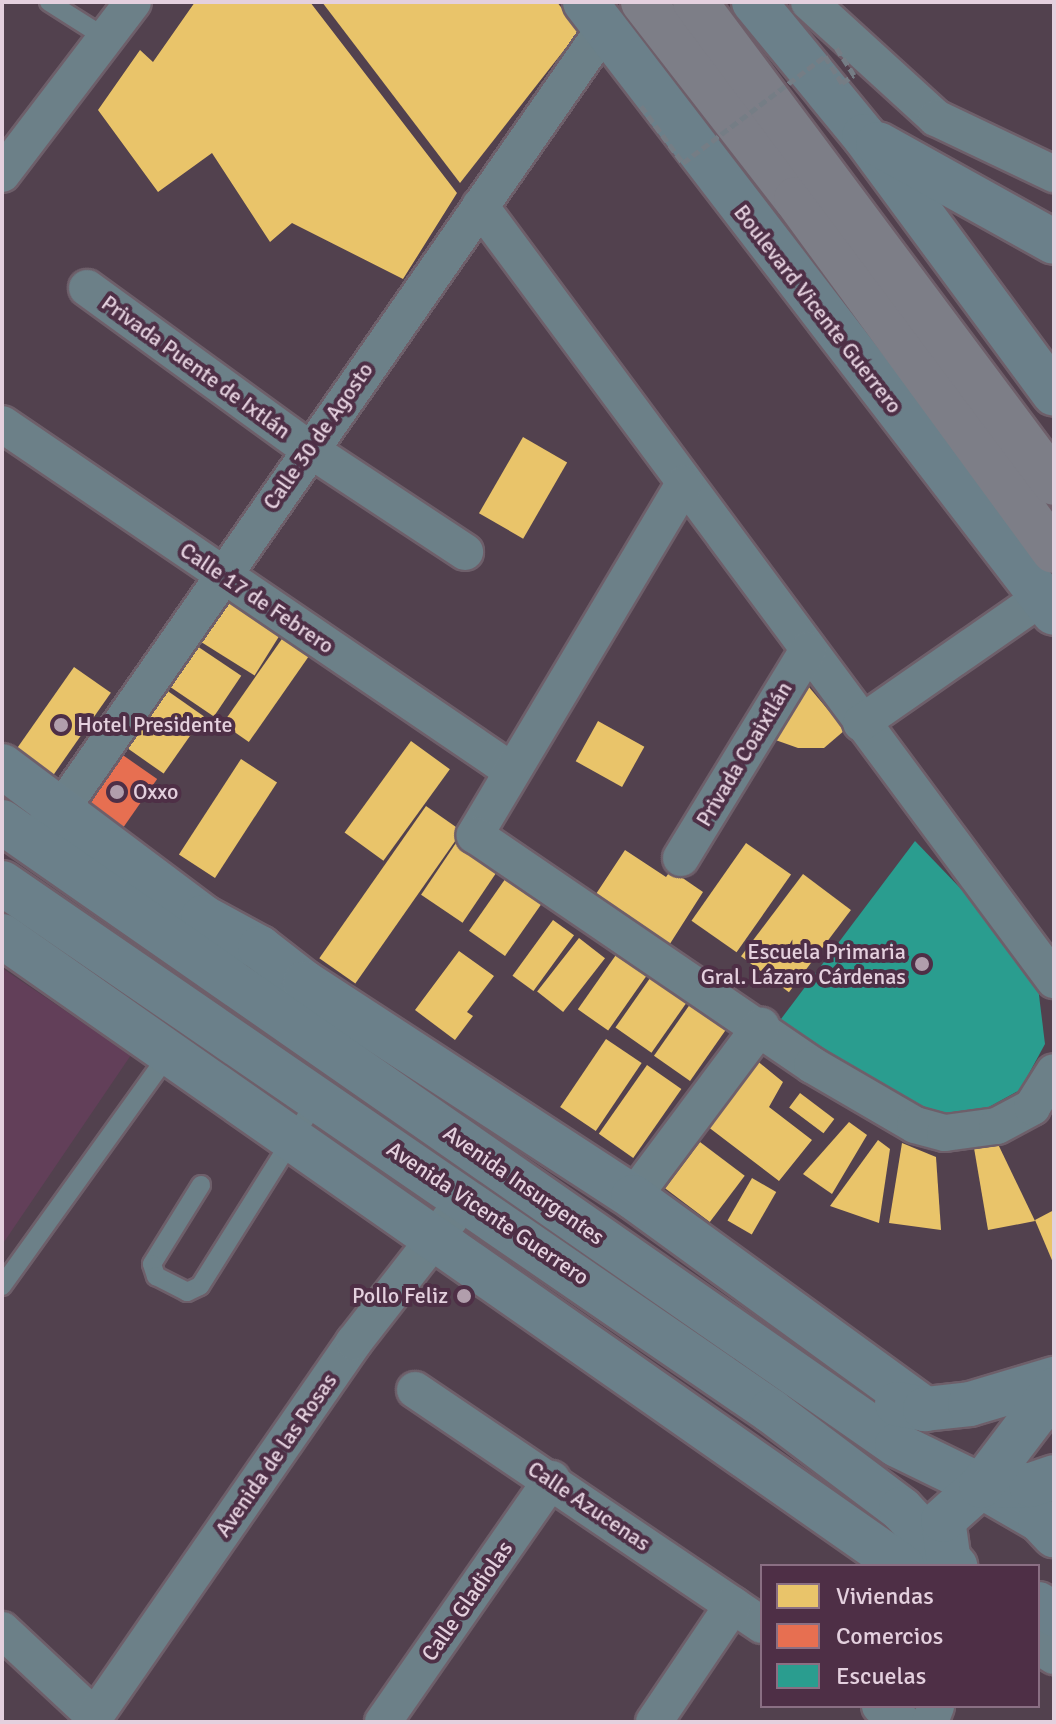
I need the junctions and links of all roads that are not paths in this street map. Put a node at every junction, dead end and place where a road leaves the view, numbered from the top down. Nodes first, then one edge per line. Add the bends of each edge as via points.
1 (49, 2) edge
2 (133, 2) edge
3 (643, 2) edge
4 (695, 2) edge
5 (809, 2) edge
6 (767, 8) edge
7 (594, 16) edge
8 (106, 38) junction
9 (864, 136) junction
10 (2, 174) edge
11 (1054, 174) edge
12 (480, 206) junction
13 (1054, 242) edge
14 (87, 288) dead end
15 (1054, 394) edge
16 (2, 424) edge
17 (309, 449) junction
18 (1054, 483) edge
19 (684, 484) junction
20 (1054, 551) edge
21 (465, 552) dead end
22 (221, 574) junction
23 (1048, 605) edge
24 (808, 650) junction
25 (861, 723) junction
26 (2, 766) edge
27 (512, 771) junction
28 (62, 808) junction
29 (17, 832) edge
30 (681, 858) dead end
31 (2, 883) edge
32 (203, 917) junction
33 (2, 936) edge
34 (1054, 980) edge
35 (240, 988) junction
36 (761, 1026) junction
37 (182, 1033) junction
38 (1054, 1072) edge
39 (318, 1098) junction
40 (428, 1119) junction
41 (294, 1137) junction
42 (400, 1154) junction
43 (201, 1185) dead end
44 (633, 1197) junction
45 (466, 1198) junction
46 (434, 1238) junction
47 (2, 1286) edge
48 (1054, 1379) edge
49 (822, 1389) junction
50 (415, 1390) dead end
51 (1054, 1390) edge
52 (925, 1409) junction
53 (1054, 1477) edge
54 (552, 1479) junction
55 (981, 1486) junction
56 (1054, 1535) edge
57 (899, 1564) edge
58 (952, 1564) edge
59 (748, 1615) edge
60 (2, 1630) edge
61 (883, 1708) edge
62 (92, 1719) edge
63 (383, 1722) edge
64 (654, 1722) edge
65 (903, 1722) edge

1 - 8 lane
2 - 8 street
3 - 20 highway, Boulevard Vicente Guerrero via 796,199
4 - 18 highway
5 - 11 street via 936,118
6 - 9 main road
7 - 12 street, Calle 30 de Agosto
7 - 23 main road, Boulevard Vicente Guerrero
8 - 10 street
9 - 13 main road
9 - 15 main road
12 - 17 street, Calle 30 de Agosto
12 - 19 street
14 - 17 street, Privada Puente de Ixtlán
16 - 22 street, Calle 17 de Febrero
17 - 21 street, Privada Puente de Ixtlán
17 - 22 street, Calle 30 de Agosto
19 - 24 street
19 - 27 street
22 - 27 street, Calle 17 de Febrero
22 - 28 street, Calle 30 de Agosto
23 - 25 street
24 - 25 street
24 - 30 street, Privada Coaixtlán
25 - 34 street
26 - 28 main road
27 - 36 street via 475,835
28 - 29 street, Calle 30 de Agosto
28 - 32 main road
29 - 35 main road, Avenida Insurgentes
31 - 37 main road, Avenida Vicente Guerrero
32 - 35 main road
32 - 44 main road via 260,948 305,983
33 - 37 main road
35 - 40 main road, Avenida Insurgentes
36 - 38 street via 812,1065 915,1125 945,1133 997,1126 1032,1107
36 - 44 street
37 - 39 main road, Avenida Vicente Guerrero
37 - 41 main road
37 - 47 lane
39 - 41 lane
39 - 42 main road, Avenida Vicente Guerrero
40 - 42 main road
40 - 49 main road, Avenida Insurgentes
41 - 43 lane via 200,1286 187,1292 156,1276 152,1264
41 - 46 main road
42 - 45 main road, Avenida Vicente Guerrero
44 - 52 main road
45 - 46 street, Avenida de las Rosas
45 - 58 main road, Avenida Vicente Guerrero via 889,1500
46 - 57 main road
46 - 62 street, Avenida de las Rosas via 354,1342
48 - 52 main road via 970,1404
49 - 52 main road
49 - 55 main road, Avenida Insurgentes via 897,1445
50 - 54 street, Calle Azucenas
51 - 55 main road
53 - 55 main road via 1031,1485
54 - 59 street, Calle Azucenas
54 - 63 street, Calle Gladiolas
55 - 56 main road, Avenida Insurgentes via 1040,1520
55 - 58 main road via 943,1520
59 - 64 street
60 - 62 street
61 - 65 street

